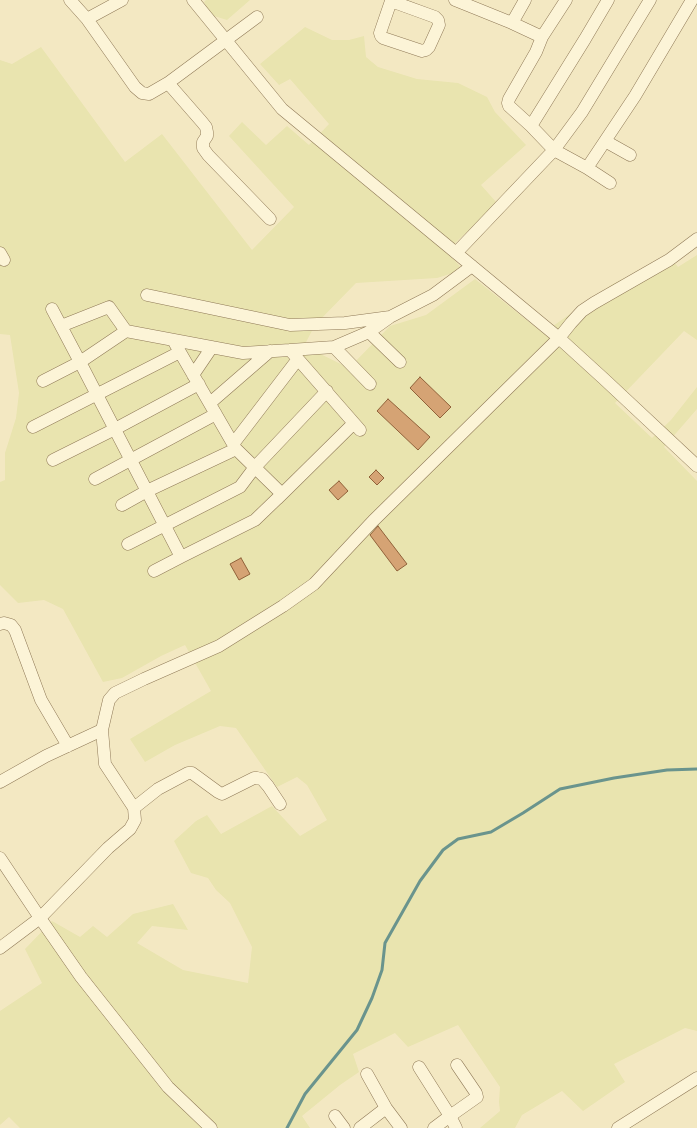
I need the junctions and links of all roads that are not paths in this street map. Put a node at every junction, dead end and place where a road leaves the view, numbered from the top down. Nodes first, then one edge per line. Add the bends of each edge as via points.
1 (70, 0) edge
2 (122, 0) edge
3 (194, 0) edge
4 (391, 0) edge
5 (455, 0) edge
6 (525, 0) edge
7 (608, 0) edge
8 (650, 0) edge
9 (692, 0) edge
10 (562, 1) edge
11 (479, 4) edge
12 (258, 17) dead end
13 (87, 19) junction
14 (512, 23) junction
15 (542, 37) junction
16 (227, 41) junction
17 (168, 83) junction
18 (531, 126) junction
19 (605, 141) junction
20 (554, 150) junction
21 (630, 155) dead end
22 (587, 168) junction
23 (610, 183) dead end
24 (270, 219) dead end
25 (697, 239) edge
26 (456, 253) junction
27 (472, 266) junction
28 (147, 295) dead end
29 (52, 309) dead end
30 (390, 317) junction
31 (61, 326) junction
32 (126, 331) junction
33 (369, 332) junction
34 (559, 338) junction
35 (173, 340) junction
36 (212, 347) junction
37 (334, 347) junction
38 (270, 351) junction
39 (180, 352) junction
40 (294, 355) junction
41 (80, 362) junction
42 (400, 362) dead end
43 (196, 379) junction
44 (43, 381) dead end
45 (370, 384) dead end
46 (326, 391) junction
47 (97, 395) junction
48 (213, 408) junction
49 (33, 427) dead end
50 (115, 429) junction
51 (235, 446) junction
52 (53, 460) dead end
53 (131, 460) junction
54 (697, 466) edge
55 (255, 467) junction
56 (95, 479) dead end
57 (147, 491) junction
58 (282, 494) junction
59 (122, 505) dead end
60 (266, 511) dead end
61 (165, 526) junction
62 (128, 544) dead end
63 (181, 557) junction
64 (154, 571) dead end
65 (0, 624) edge
66 (102, 730) junction
67 (68, 746) junction
68 (0, 782) edge
69 (280, 804) dead end
70 (134, 808) junction
71 (0, 858) edge
72 (40, 918) junction
73 (0, 948) edge
74 (457, 1065) dead end
75 (419, 1067) dead end
76 (367, 1074) dead end
77 (697, 1078) edge
78 (386, 1108) junction
79 (335, 1116) dead end
80 (450, 1116) junction
81 (211, 1128) edge
82 (344, 1128) edge
83 (360, 1128) edge
84 (401, 1128) edge
85 (434, 1128) edge
86 (456, 1128) edge
87 (618, 1128) edge

1 - 13 street
2 - 13 street
3 - 16 street
4 - 4 street via 381,36 422,51 426,50 439,25 438,20
5 - 11 street
6 - 14 street
7 - 18 street
8 - 20 street via 582,112
9 - 19 street via 639,90
10 - 15 street
11 - 14 street
12 - 16 street
13 - 17 street via 142,93 149,94
14 - 15 street
15 - 18 street via 508,99 509,106
16 - 17 street
16 - 26 street via 282,109
17 - 24 street via 206,128 207,136 203,142 208,155
18 - 20 street
19 - 21 street
19 - 22 street
20 - 22 street
20 - 26 street
22 - 23 street
25 - 34 street via 669,260 582,311
26 - 27 street
27 - 30 street via 433,295
27 - 34 street
28 - 30 street via 290,325 345,323
29 - 31 street
30 - 33 street
31 - 32 street via 109,307
31 - 41 street
32 - 35 street
32 - 41 street
33 - 37 street
33 - 42 street
34 - 54 street
34 - 66 street via 314,584 219,646 115,693 108,700
35 - 36 street
35 - 39 street
36 - 38 street via 243,353
36 - 43 street
37 - 40 street
37 - 45 street
38 - 40 street
38 - 48 street
39 - 43 street
39 - 47 street
40 - 46 street
40 - 51 street
41 - 44 street
41 - 47 street
43 - 48 street
43 - 50 street
46 - 55 street
46 - 58 street via 357,426
47 - 49 street
47 - 50 street
48 - 51 street
48 - 53 street
50 - 52 street
50 - 53 street
51 - 55 street
51 - 57 street
53 - 56 street
53 - 57 street
55 - 58 street
55 - 61 street via 240,487
57 - 59 street
57 - 61 street
58 - 60 street
58 - 63 street via 255,520
61 - 62 street
61 - 63 street
63 - 64 street
65 - 67 street via 11,625 15,630 42,700
66 - 67 street
66 - 70 street via 105,764
67 - 68 street
69 - 70 street via 268,786 257,778 222,794 192,773 188,773 158,789
70 - 72 street via 135,820 130,828
71 - 72 street
72 - 73 street
72 - 81 street via 81,977 168,1087
74 - 80 street via 477,1097
75 - 80 street
76 - 78 street
77 - 87 street
78 - 83 street
78 - 84 street
79 - 82 street
80 - 85 street
80 - 86 street

